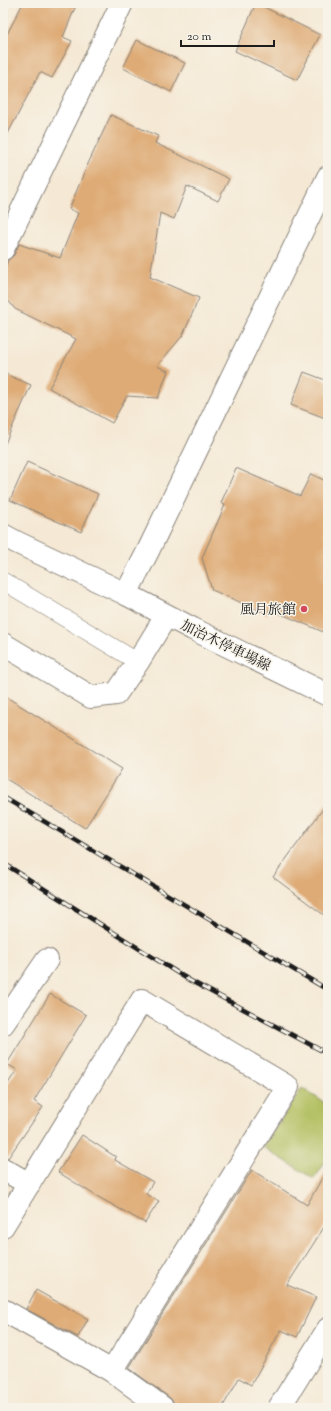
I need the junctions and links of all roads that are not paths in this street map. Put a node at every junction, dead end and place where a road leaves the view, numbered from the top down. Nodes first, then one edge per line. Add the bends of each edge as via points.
1 (122, 3) edge
2 (328, 177) edge
3 (3, 249) edge
4 (7, 542) edge
5 (3, 581) edge
6 (126, 594) junction
7 (166, 616) junction
8 (3, 644) edge
9 (138, 662) junction
10 (328, 695) edge
11 (47, 960) dead end
12 (3, 1024) edge
13 (3, 1169) edge
14 (28, 1184) junction
15 (3, 1226) edge
16 (3, 1310) edge
17 (328, 1329) edge
18 (112, 1371) junction
19 (163, 1408) edge
20 (279, 1408) edge

1 - 3 street
2 - 6 street
4 - 6 street, 加治木停車場線
5 - 9 lane
6 - 7 street, 加治木停車場線
7 - 9 street
7 - 10 street, 加治木停車場線
8 - 9 street via 91,697 116,694
11 - 12 street
13 - 14 street
14 - 15 street
14 - 18 street via 142,1000 288,1087
16 - 18 street
17 - 20 street
18 - 19 street

